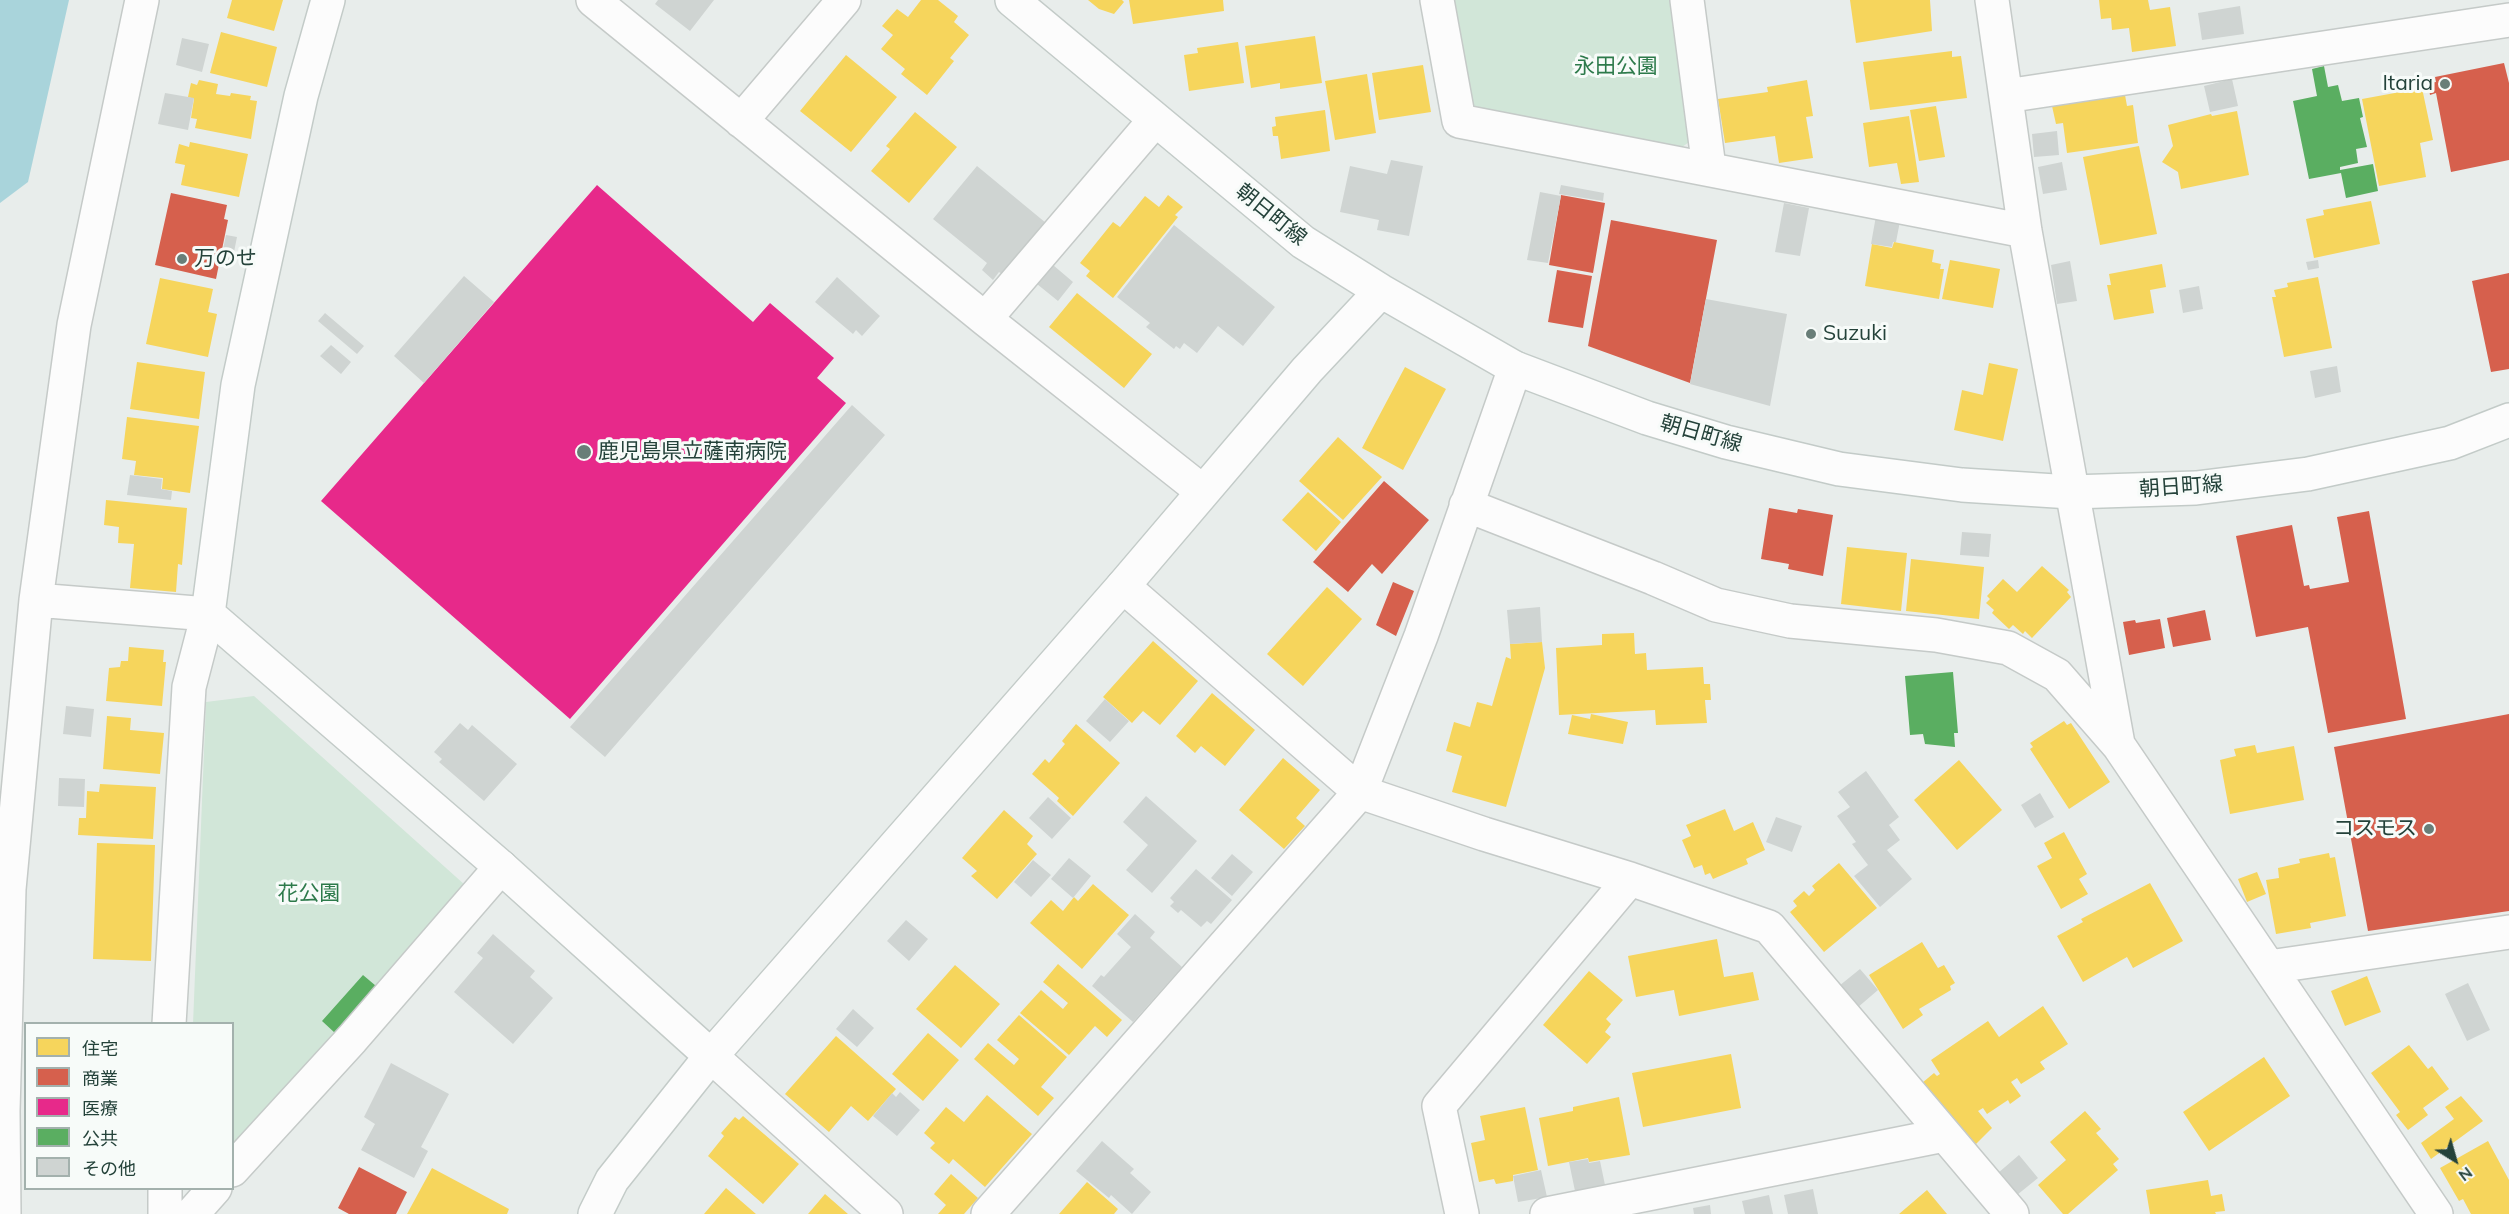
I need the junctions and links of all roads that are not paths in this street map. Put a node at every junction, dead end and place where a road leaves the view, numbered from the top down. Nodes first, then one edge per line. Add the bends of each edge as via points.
1 (142, 0) edge
2 (328, 0) edge
3 (593, 0) edge
4 (844, 0) edge
5 (1012, 0) edge
6 (1437, 0) edge
7 (1687, 0) edge
8 (1992, 0) edge
9 (2509, 20) edge
10 (2006, 96) junction
11 (1155, 120) junction
12 (741, 121) junction
13 (1709, 168) junction
14 (2025, 231) junction
15 (1381, 291) junction
16 (986, 319) junction
17 (1515, 368) junction
18 (2509, 420) edge
19 (1202, 491) junction
20 (2071, 492) junction
21 (1466, 505) junction
22 (1123, 586) junction
23 (36, 600) junction
24 (208, 614) junction
25 (2119, 746) junction
26 (1360, 792) junction
27 (501, 867) junction
28 (1630, 879) junction
29 (2509, 932) edge
30 (2269, 968) junction
31 (169, 1022) edge
32 (711, 1056) junction
33 (1944, 1135) junction
34 (234, 1168) edge
35 (165, 1190) edge
36 (213, 1190) edge
37 (4, 1214) edge
38 (165, 1214) edge
39 (192, 1214) edge
40 (595, 1214) edge
41 (885, 1214) edge
42 (988, 1214) edge
43 (1462, 1214) edge
44 (1547, 1214) edge
45 (2012, 1214) edge
46 (2436, 1214) edge

1 - 23 street via 75,325
2 - 24 street via 301,96 238,385
3 - 12 street
4 - 12 street
5 - 11 street, 朝日町線
6 - 13 street via 1459,121
7 - 13 street
8 - 10 street
9 - 10 street
10 - 14 street
11 - 15 street, 朝日町線 via 1303,242
11 - 16 street
12 - 16 street
13 - 14 street
14 - 20 street
15 - 17 street, 朝日町線
15 - 19 street via 1306,370
16 - 19 street
17 - 20 street, 朝日町線 via 1647,418 1839,469 1962,485
17 - 21 street
18 - 20 street, 朝日町線 via 2450,443 2308,474 2196,488
19 - 22 street
20 - 25 street
21 - 25 street via 1716,605 1790,621 1936,635 2008,648 2056,675
21 - 26 street
22 - 26 street
22 - 32 street
23 - 24 street
23 - 37 street via 9,889
24 - 27 street
24 - 31 street via 189,687
25 - 30 street
26 - 28 street
26 - 42 street
27 - 32 street
27 - 34 street
28 - 33 street via 1769,927
28 - 43 street via 1440,1106
29 - 30 street
30 - 46 street
32 - 40 street via 612,1180
32 - 41 street
33 - 44 street
33 - 45 street
35 - 38 street
36 - 39 street

